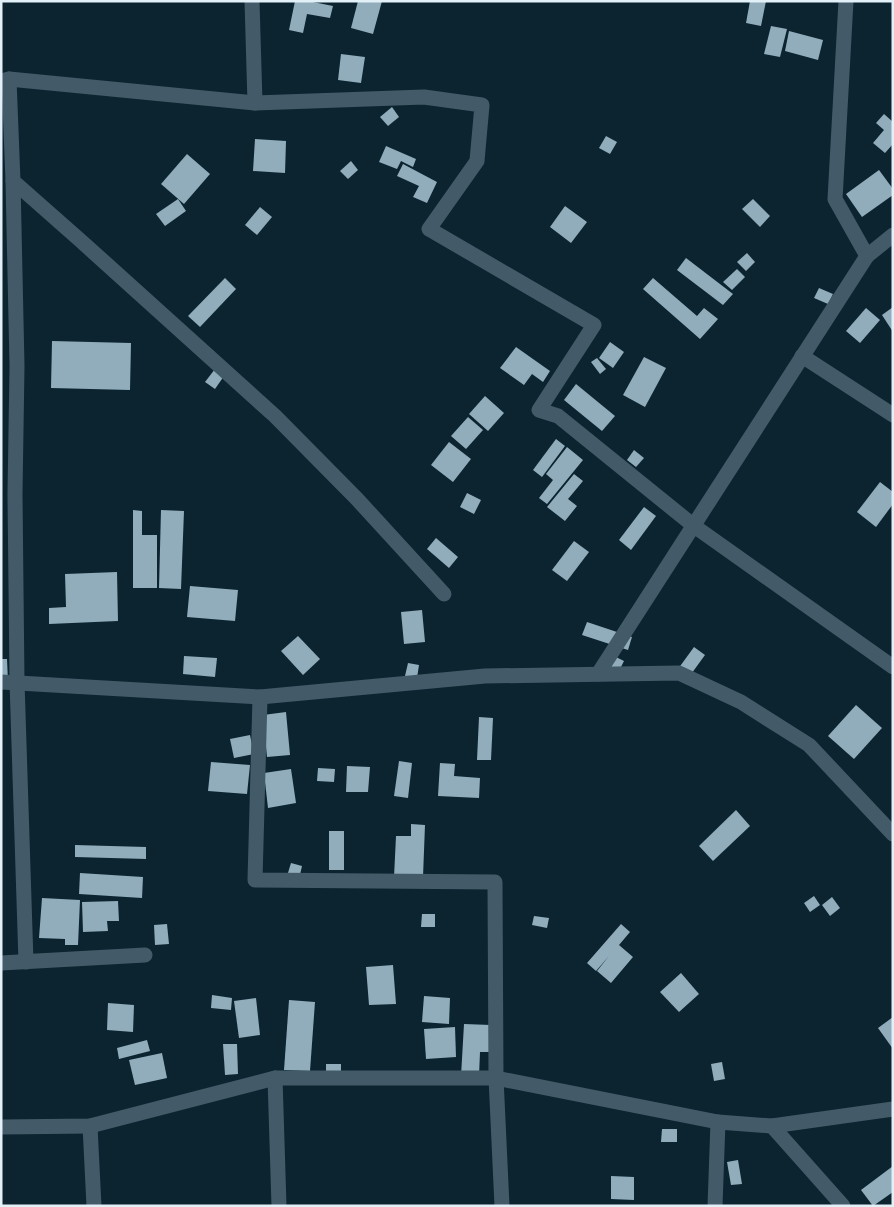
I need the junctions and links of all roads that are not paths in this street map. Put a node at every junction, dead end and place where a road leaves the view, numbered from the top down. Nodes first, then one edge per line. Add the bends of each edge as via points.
1 (252, 1) edge
2 (846, 1) edge
3 (5, 80) edge
4 (255, 103) junction
5 (13, 182) junction
6 (893, 235) edge
7 (867, 256) junction
8 (802, 356) junction
9 (893, 415) edge
10 (8, 494) edge
11 (694, 526) junction
12 (444, 594) dead end
13 (893, 667) edge
14 (598, 674) junction
15 (1, 682) edge
16 (17, 682) junction
17 (260, 697) junction
18 (893, 834) edge
19 (145, 955) dead end
20 (26, 962) junction
21 (1, 963) edge
22 (275, 1078) junction
23 (496, 1078) junction
24 (893, 1109) edge
25 (718, 1122) junction
26 (90, 1126) junction
27 (772, 1126) junction
28 (1, 1127) edge
29 (94, 1206) edge
30 (279, 1206) edge
31 (502, 1206) edge
32 (715, 1206) edge
33 (842, 1206) edge

1 - 4 street
2 - 7 street via 835,199
3 - 4 street
3 - 5 street
4 - 11 street via 424,97 482,105 478,161 429,229 594,325 539,410 558,416
5 - 10 street via 17,366
5 - 12 street via 275,416
6 - 7 street
7 - 8 street
8 - 9 street
8 - 11 street
10 - 16 street
11 - 13 street
11 - 14 street
14 - 17 street via 486,676
14 - 18 street via 679,674 741,702 809,745
15 - 16 street
16 - 17 street
16 - 20 street
17 - 23 street via 254,880 495,882
19 - 20 street
20 - 21 street
22 - 23 street
22 - 26 street
22 - 30 street
23 - 25 street
23 - 31 street
24 - 27 street
25 - 27 street
25 - 32 street
26 - 28 street
26 - 29 street
27 - 33 street

